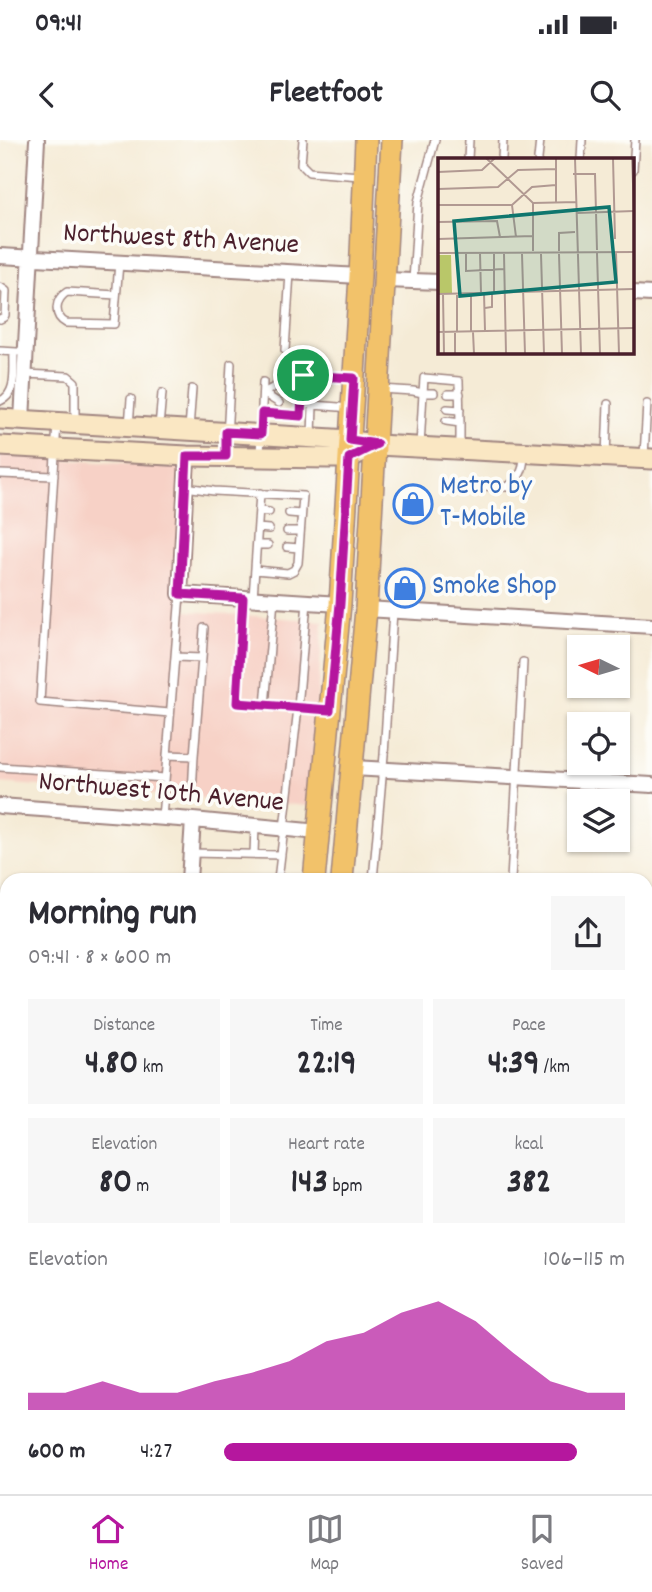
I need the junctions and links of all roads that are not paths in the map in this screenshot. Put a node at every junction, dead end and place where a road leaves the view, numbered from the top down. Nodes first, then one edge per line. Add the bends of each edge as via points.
1 (37, 140) edge
2 (303, 140) edge
3 (366, 140) edge
4 (392, 140) edge
5 (435, 140) edge
6 (469, 140) edge
7 (503, 140) edge
8 (540, 140) edge
9 (582, 140) edge
10 (635, 140) edge
11 (468, 158) edge
12 (502, 158) edge
13 (538, 158) edge
14 (581, 158) edge
15 (634, 158) edge
16 (365, 176) junction
17 (0, 256) edge
18 (31, 258) junction
19 (119, 262) junction
20 (290, 272) junction
21 (360, 276) junction
22 (385, 279) junction
23 (413, 281) junction
24 (438, 282) edge
25 (0, 288) edge
26 (634, 293) edge
27 (652, 294) edge
28 (116, 295) junction
29 (0, 319) edge
30 (285, 350) dead end
31 (0, 351) edge
32 (20, 353) junction
33 (231, 364) dead end
34 (24, 374) junction
35 (354, 378) junction
36 (263, 382) dead end
37 (280, 384) dead end
38 (295, 384) dead end
39 (18, 389) junction
40 (192, 389) dead end
41 (380, 389) junction
42 (162, 393) dead end
43 (263, 393) junction
44 (423, 393) junction
45 (434, 393) dead end
46 (447, 394) dead end
47 (460, 394) junction
48 (298, 395) junction
49 (131, 399) dead end
50 (279, 399) dead end
51 (0, 401) edge
52 (298, 404) junction
53 (608, 404) dead end
54 (647, 404) dead end
55 (313, 405) junction
56 (422, 407) junction
57 (352, 408) junction
58 (433, 408) dead end
59 (447, 409) dead end
60 (460, 410) junction
61 (262, 413) junction
62 (0, 419) edge
63 (22, 420) junction
64 (422, 420) junction
65 (432, 420) dead end
66 (446, 421) dead end
67 (66, 423) junction
68 (460, 423) junction
69 (129, 426) junction
70 (159, 428) junction
71 (189, 430) junction
72 (226, 432) junction
73 (261, 434) junction
74 (312, 437) junction
75 (377, 444) junction
76 (0, 446) edge
77 (420, 447) junction
78 (55, 449) junction
79 (349, 449) junction
80 (460, 449) junction
81 (524, 452) junction
82 (187, 456) junction
83 (226, 456) junction
84 (260, 457) junction
85 (606, 457) junction
86 (648, 459) edge
87 (0, 474) edge
88 (54, 476) junction
89 (457, 485) dead end
90 (185, 487) junction
91 (260, 493) junction
92 (259, 511) junction
93 (269, 512) dead end
94 (289, 513) dead end
95 (301, 514) junction
96 (258, 528) junction
97 (269, 529) dead end
98 (287, 531) dead end
99 (300, 531) junction
100 (257, 545) junction
101 (268, 545) dead end
102 (287, 547) dead end
103 (299, 548) junction
104 (255, 570) junction
105 (180, 594) junction
106 (248, 599) junction
107 (274, 600) junction
108 (307, 602) junction
109 (340, 604) junction
110 (366, 609) junction
111 (393, 611) junction
112 (652, 626) edge
113 (204, 628) dead end
114 (175, 657) junction
115 (202, 658) junction
116 (523, 662) dead end
117 (265, 706) junction
118 (298, 708) junction
119 (330, 710) junction
120 (170, 713) junction
121 (167, 755) junction
122 (194, 756) junction
123 (0, 767) edge
124 (353, 768) junction
125 (381, 769) junction
126 (517, 776) junction
127 (165, 778) junction
128 (652, 785) edge
129 (192, 793) dead end
130 (0, 806) edge
131 (162, 818) junction
132 (193, 820) junction
133 (255, 826) junction
134 (285, 828) junction
135 (319, 832) junction
136 (191, 853) junction
137 (254, 854) junction
138 (281, 855) junction
139 (190, 873) edge
140 (279, 873) edge
141 (315, 873) edge
142 (342, 873) edge
143 (343, 873) edge
144 (374, 873) edge
145 (511, 873) edge

1 - 18 street
2 - 16 lane via 301,164 309,172
3 - 16 main road
4 - 22 main road
5 - 23 lane via 418,202
6 - 11 lane
7 - 12 lane
8 - 13 lane
9 - 14 lane
10 - 15 lane
16 - 21 main road
17 - 18 street, Northwest 8th Avenue
18 - 19 street, Northwest 8th Avenue
18 - 32 street
19 - 20 street, Northwest 8th Avenue
19 - 28 lane
20 - 21 street, Northwest 8th Avenue
20 - 30 lane
21 - 35 main road
22 - 23 street
22 - 41 main road
23 - 24 street
25 - 29 lane via 7,296 5,315
26 - 27 street
28 - 28 lane via 114,324 66,323 57,313 61,295 67,292
31 - 32 lane
32 - 34 street
32 - 39 lane
33 - 72 lane
34 - 39 street
34 - 67 lane via 68,376 75,382
35 - 48 lane via 303,375
35 - 57 main road
36 - 43 lane
37 - 43 lane
38 - 48 lane
39 - 51 lane
39 - 63 street
40 - 71 lane
41 - 44 lane
41 - 75 main road
42 - 70 lane
43 - 50 lane
43 - 61 lane
44 - 45 lane
44 - 47 lane via 424,378 459,382
44 - 56 lane
46 - 47 lane
47 - 60 lane
48 - 52 lane
49 - 69 lane
52 - 55 lane
52 - 61 lane via 301,416
53 - 85 lane
54 - 86 lane
55 - 57 lane
55 - 74 lane
56 - 58 lane
56 - 64 lane
57 - 79 main road
59 - 60 lane
60 - 68 lane
61 - 73 lane
62 - 63 main road
63 - 67 main road
64 - 65 lane
64 - 77 lane
66 - 68 lane
67 - 69 main road
67 - 78 lane
68 - 80 lane
69 - 70 main road
70 - 71 main road
71 - 72 main road
72 - 73 main road
72 - 83 lane
73 - 74 main road
73 - 84 lane
74 - 79 main road
75 - 77 main road
75 - 79 main road
75 - 110 main road
76 - 78 main road
77 - 80 main road
78 - 82 main road
78 - 88 lane
79 - 84 main road
79 - 109 main road
80 - 81 main road
81 - 85 main road
81 - 89 lane via 524,468 507,487
82 - 83 main road
82 - 90 street
83 - 84 main road
85 - 86 main road
87 - 88 lane
88 - 120 lane via 40,702
90 - 91 lane
90 - 105 street
91 - 92 lane
91 - 95 lane via 303,496
92 - 93 lane
92 - 96 lane
94 - 95 lane
95 - 99 lane
96 - 97 lane
96 - 100 lane
98 - 99 lane
99 - 103 lane
100 - 101 lane
100 - 104 lane
102 - 103 lane
103 - 104 lane via 294,570
104 - 106 lane
105 - 106 street
105 - 114 lane
106 - 107 street
106 - 117 lane via 236,701
107 - 108 street
107 - 117 lane
108 - 109 street
108 - 118 lane
109 - 119 main road
110 - 111 street
110 - 124 main road
111 - 112 street
111 - 125 lane
113 - 115 lane
114 - 115 lane
114 - 120 lane
115 - 122 lane
116 - 126 lane
117 - 118 lane
118 - 119 lane
118 - 134 lane
119 - 135 main road
120 - 121 lane
121 - 122 lane
121 - 127 lane
122 - 129 lane
123 - 127 lane
124 - 125 street
124 - 143 main road
125 - 126 street
125 - 144 lane
126 - 128 street
126 - 145 lane
127 - 131 lane
130 - 131 street, Northwest 10th Avenue
131 - 132 street, Northwest 10th Avenue
132 - 133 street, Northwest 10th Avenue
132 - 136 street
133 - 134 street, Northwest 10th Avenue
133 - 137 lane
134 - 135 street, Northwest 10th Avenue
134 - 138 lane
135 - 141 main road
135 - 142 main road via 332,838
136 - 137 lane
136 - 139 street
137 - 138 lane
138 - 140 lane

